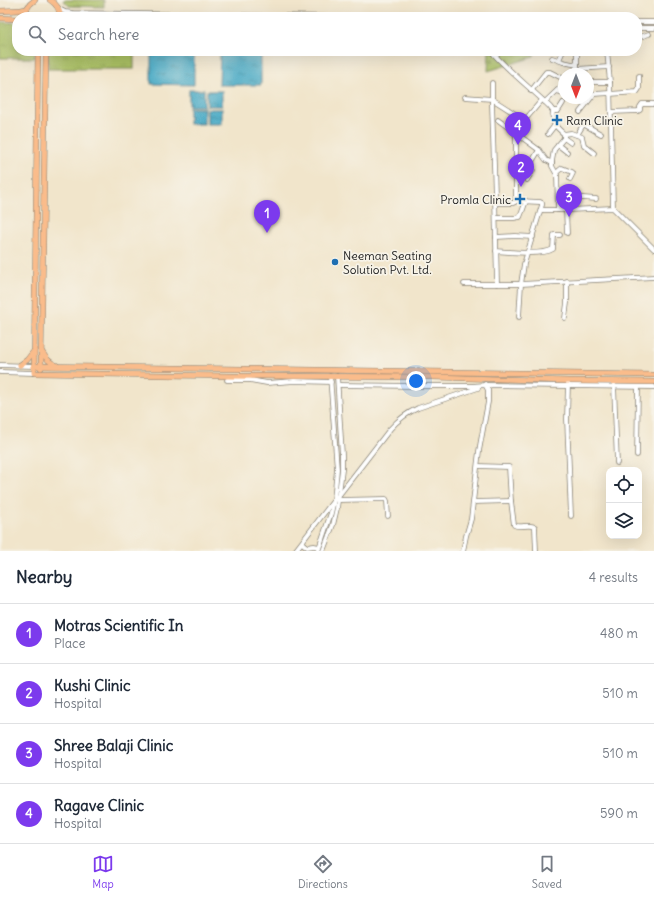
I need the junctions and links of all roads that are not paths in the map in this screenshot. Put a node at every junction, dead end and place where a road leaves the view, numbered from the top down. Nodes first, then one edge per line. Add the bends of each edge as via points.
1 (35, 0) edge
2 (50, 0) edge
3 (26, 9) junction
4 (59, 9) junction
5 (0, 11) edge
6 (26, 12) edge
7 (59, 12) edge
8 (65, 12) edge
9 (0, 18) edge
10 (12, 19) edge
11 (642, 22) edge
12 (654, 22) edge
13 (642, 28) edge
14 (654, 28) edge
15 (649, 34) dead end
16 (642, 36) edge
17 (38, 56) edge
18 (46, 56) edge
19 (495, 56) edge
20 (561, 56) edge
21 (577, 56) edge
22 (608, 56) edge
23 (552, 58) dead end
24 (559, 60) junction
25 (609, 66) junction
26 (577, 67) junction
27 (558, 76) edge
28 (639, 76) dead end
29 (594, 82) edge
30 (610, 82) junction
31 (492, 83) dead end
32 (531, 90) junction
33 (557, 91) edge
34 (610, 93) junction
35 (594, 94) edge
36 (466, 97) dead end
37 (492, 99) junction
38 (543, 101) junction
39 (563, 104) dead end
40 (654, 104) edge
41 (585, 105) edge
42 (553, 111) junction
43 (580, 112) dead end
44 (611, 112) junction
45 (498, 120) dead end
46 (525, 120) junction
47 (555, 125) junction
48 (516, 133) junction
49 (548, 134) dead end
50 (601, 134) dead end
51 (577, 135) junction
52 (564, 136) junction
53 (571, 143) dead end
54 (558, 146) junction
55 (539, 150) junction
56 (567, 152) dead end
57 (594, 153) dead end
58 (552, 163) junction
59 (556, 173) junction
60 (570, 179) dead end
61 (526, 180) dead end
62 (558, 195) junction
63 (596, 198) dead end
64 (516, 201) junction
65 (526, 202) junction
66 (495, 203) junction
67 (613, 208) junction
68 (541, 210) junction
69 (558, 210) junction
70 (566, 210) junction
71 (496, 218) junction
72 (567, 233) dead end
73 (560, 235) dead end
74 (533, 237) junction
75 (496, 238) junction
76 (654, 249) edge
77 (496, 251) junction
78 (528, 253) junction
79 (654, 277) edge
80 (567, 281) junction
81 (464, 284) dead end
82 (497, 284) junction
83 (521, 284) junction
84 (519, 317) dead end
85 (565, 318) dead end
86 (34, 351) junction
87 (42, 351) junction
88 (0, 365) edge
89 (20, 366) junction
90 (34, 366) junction
91 (41, 366) junction
92 (58, 366) junction
93 (229, 369) junction
94 (0, 372) edge
95 (468, 372) junction
96 (34, 373) junction
97 (41, 373) junction
98 (456, 375) junction
99 (654, 375) edge
100 (337, 376) junction
101 (228, 378) junction
102 (477, 378) junction
103 (330, 379) junction
104 (654, 382) edge
105 (568, 384) junction
106 (614, 384) junction
107 (338, 385) junction
108 (486, 385) junction
109 (638, 387) junction
110 (654, 387) edge
111 (637, 455) dead end
112 (617, 463) dead end
113 (478, 466) junction
114 (337, 499) junction
115 (511, 501) junction
116 (474, 502) junction
117 (388, 516) dead end
118 (571, 516) dead end
119 (302, 543) junction
120 (319, 549) edge
121 (295, 551) edge
122 (323, 551) edge
123 (463, 551) edge
124 (536, 551) edge

1 - 3 main road
2 - 4 main road
3 - 5 main road
3 - 6 main road
4 - 7 main road
4 - 8 street
9 - 10 main road
11 - 12 street
13 - 14 street
15 - 16 street
17 - 86 main road
18 - 87 main road
19 - 32 street
20 - 24 street
21 - 26 street
22 - 25 street
23 - 24 street
24 - 26 street
25 - 26 street
25 - 30 street
27 - 32 street via 546,72
28 - 34 street via 637,92
29 - 30 street
30 - 34 street
31 - 37 street
32 - 38 street
33 - 38 street
34 - 35 street
34 - 44 street
36 - 37 street
37 - 46 street
37 - 66 street
38 - 42 street
38 - 46 street
39 - 42 street via 558,110
40 - 44 street via 642,104 638,111
41 - 43 street
42 - 47 street via 552,120
44 - 67 street
45 - 48 street
46 - 48 street
47 - 49 street
47 - 52 street
48 - 55 street
48 - 64 street
50 - 51 street via 585,124
51 - 52 street via 571,133
51 - 57 street
52 - 53 street
52 - 54 street
54 - 56 street
54 - 58 street via 554,150
55 - 58 street via 546,160
55 - 61 street via 530,165 533,170
58 - 59 street
59 - 60 street via 562,168 566,169 573,173
59 - 62 street
62 - 63 street
62 - 69 street
64 - 65 street
64 - 66 street
65 - 68 street via 541,202
65 - 71 street via 520,217
66 - 71 street
67 - 70 street
67 - 76 street
68 - 69 street
68 - 74 street
69 - 70 street
70 - 72 street
71 - 75 street
73 - 78 street via 554,235 552,249 549,251
74 - 75 street
74 - 78 street
75 - 77 street
77 - 78 street
77 - 82 street
78 - 83 street
79 - 80 street
80 - 83 street
80 - 85 street
81 - 82 street
82 - 83 street
83 - 84 street
86 - 89 main road
86 - 90 main road
87 - 91 main road
87 - 92 main road via 52,364
88 - 89 street
89 - 90 street
90 - 91 main road
90 - 96 main road
91 - 92 main road
91 - 97 main road
92 - 93 main road
93 - 98 main road
93 - 101 main road
94 - 96 street
95 - 98 main road
95 - 99 main road
95 - 102 street
96 - 97 main road
97 - 101 main road
98 - 100 main road
98 - 102 main road
100 - 103 main road
100 - 107 street
101 - 103 main road
102 - 105 main road
102 - 108 street
103 - 114 street via 337,462
104 - 106 main road
105 - 106 main road
105 - 108 street
105 - 118 street
106 - 109 street
106 - 112 street
107 - 108 street
107 - 114 street via 343,463
108 - 113 street via 488,402
108 - 114 street via 418,408 398,420
109 - 110 street
109 - 111 street
113 - 115 street via 509,467
113 - 116 street
114 - 117 street via 386,499
114 - 119 street
114 - 120 street
114 - 122 street via 333,525
115 - 116 street
115 - 124 street via 515,526 535,527
116 - 123 street
119 - 120 street via 307,547 314,546
119 - 121 street

